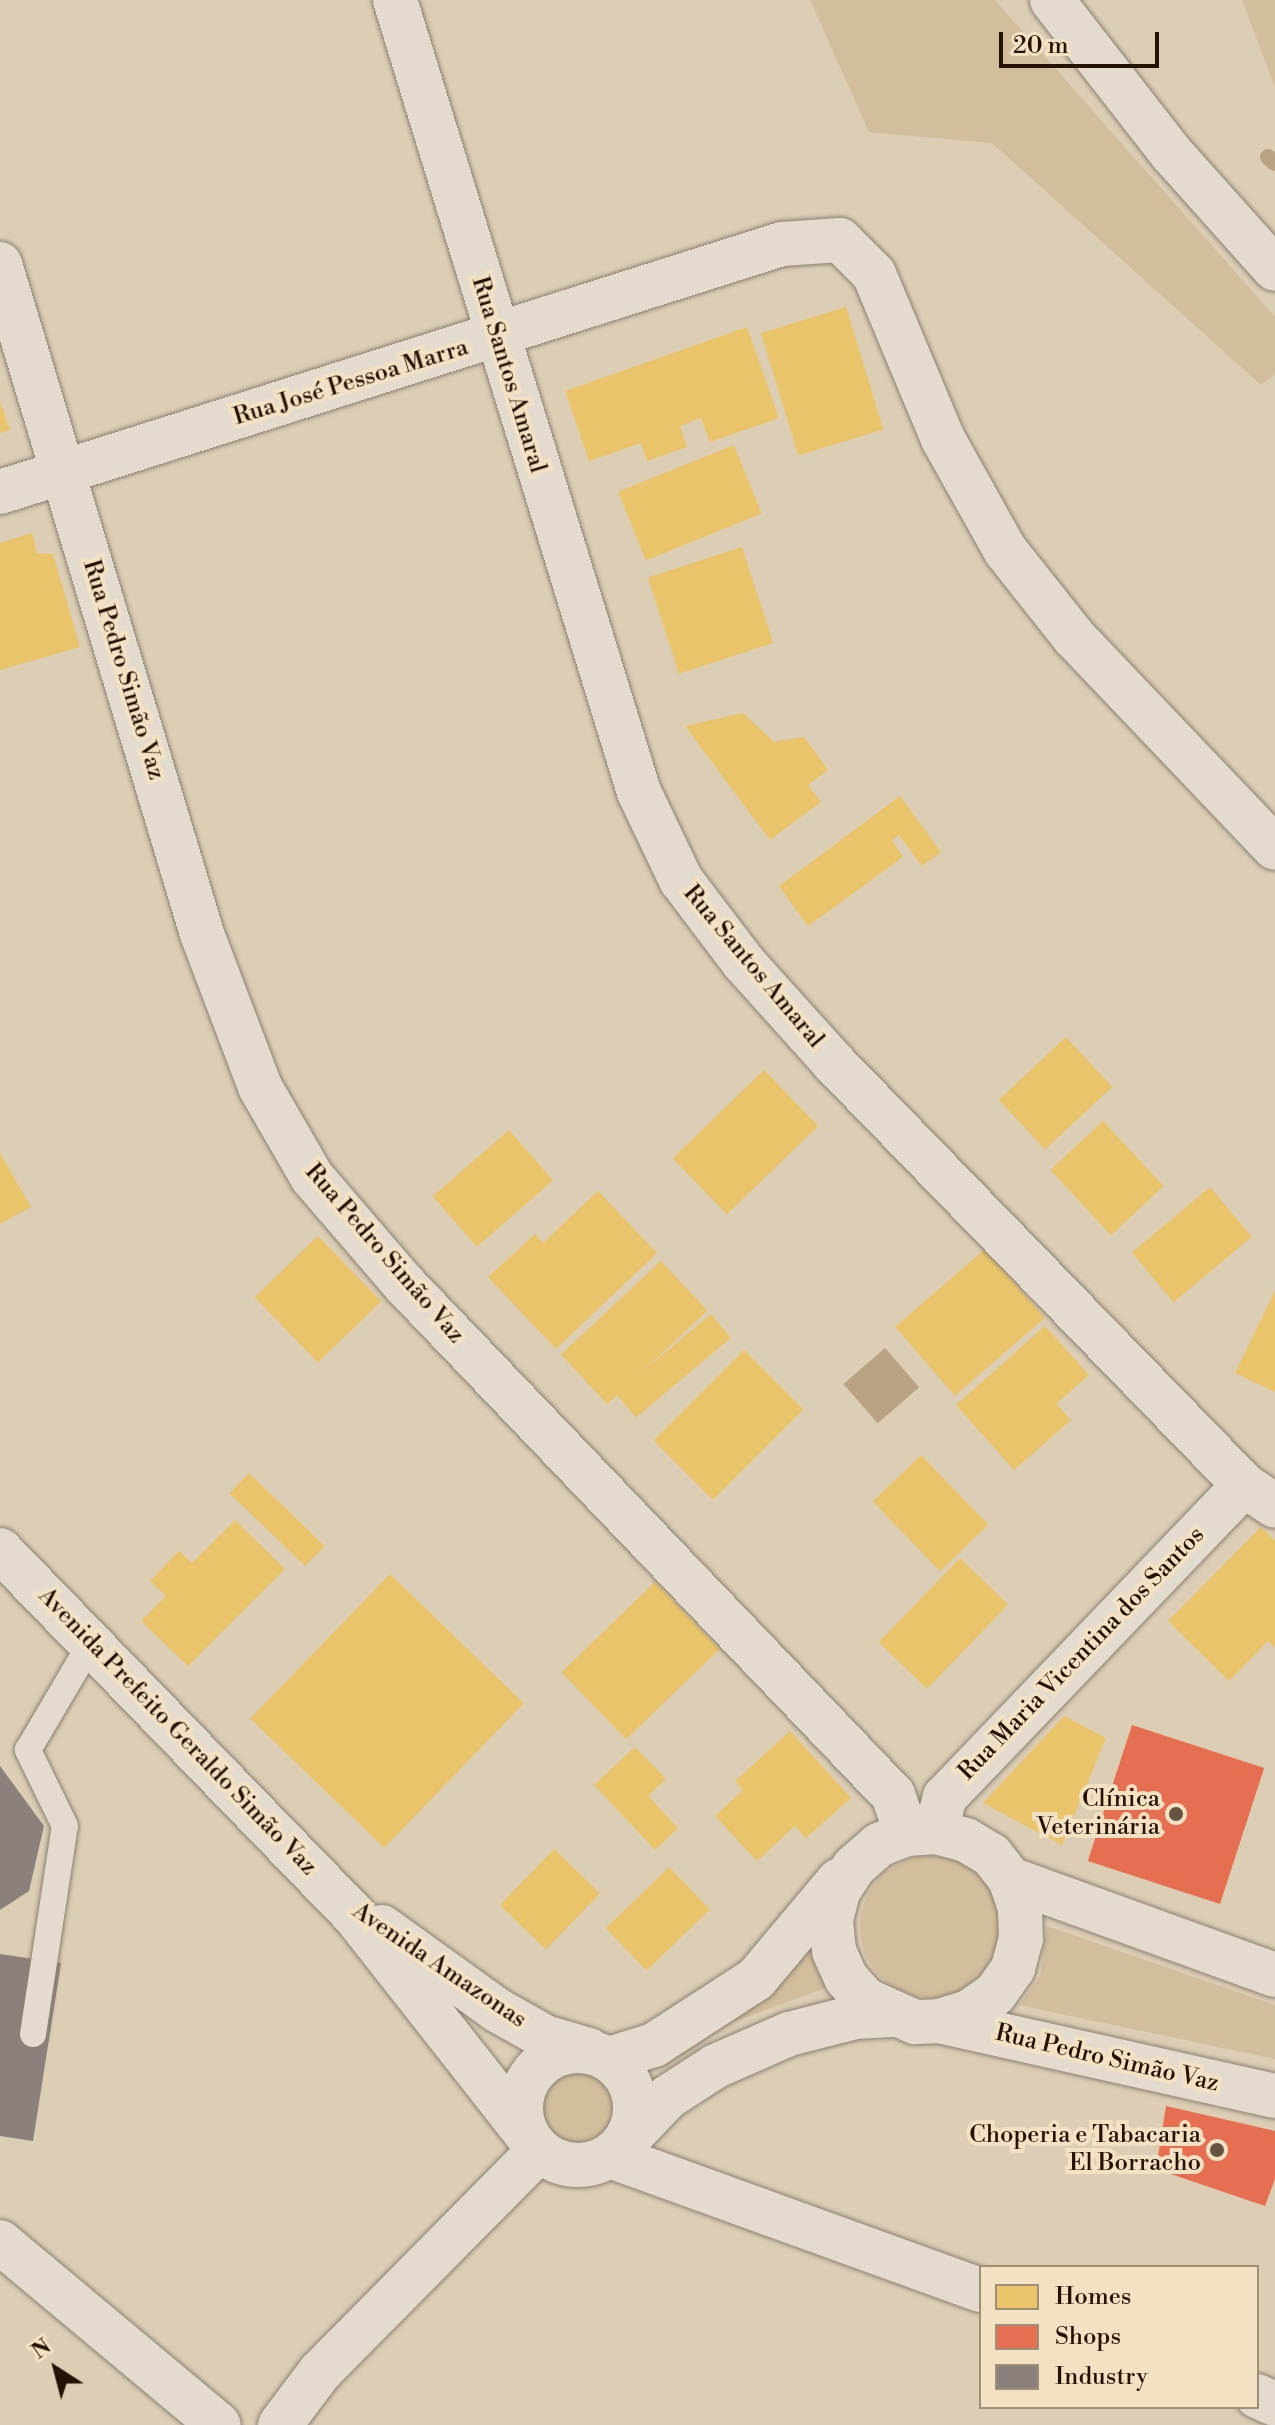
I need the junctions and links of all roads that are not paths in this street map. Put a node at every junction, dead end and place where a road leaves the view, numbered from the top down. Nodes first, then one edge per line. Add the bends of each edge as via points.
1 (395, 0) edge
2 (1052, 0) edge
3 (0, 264) edge
4 (1275, 269) edge
5 (496, 338) junction
6 (62, 471) junction
7 (0, 492) edge
8 (1275, 848) edge
9 (1260, 1496) edge
10 (0, 1550) edge
11 (91, 1643) junction
12 (922, 1833) junction
13 (854, 1867) junction
14 (1010, 1879) junction
15 (344, 1904) junction
16 (1275, 1975) edge
17 (891, 2015) junction
18 (939, 2021) junction
19 (33, 2034) dead end
20 (600, 2055) junction
21 (1275, 2096) edge
22 (533, 2144) junction
23 (617, 2149) junction
24 (0, 2242) edge
25 (979, 2289) edge
26 (219, 2425) edge
27 (280, 2425) edge

1 - 5 street, Rua Santos Amaral
2 - 4 street via 1172,154
3 - 6 street, Rua Pedro Simão Vaz
5 - 6 street, Rua José Pessoa Marra
5 - 8 street, Rua José Pessoa Marra via 782,244 840,240 874,274 943,439 1005,550 1074,637
5 - 9 street, Rua Santos Amaral via 639,792 681,880 744,963 833,1062
6 - 7 street, Rua José Pessoa Marra
6 - 12 street, Rua Pedro Simão Vaz via 202,934 260,1087 312,1177 405,1285 893,1795
9 - 12 street, Rua Maria Vicentina dos Santos via 945,1797
10 - 11 street, Avenida Prefeito Geraldo Simão Vaz
11 - 15 street, Avenida Prefeito Geraldo Simão Vaz
11 - 19 lane via 28,1750 65,1826
12 - 13 street via 879,1845
12 - 14 street via 966,1840 991,1855
13 - 17 street via 838,1892 831,1921 834,1951 846,1978 866,2000
13 - 20 street via 756,1979 654,2045
14 - 16 street
14 - 18 street via 1021,1923 1013,1968 995,1994 969,2012
15 - 20 street, Avenida Amazonas via 497,2010 545,2037
15 - 22 street, Avenida Amazonas
17 - 18 street
17 - 23 street via 855,2017 789,2034 716,2066 668,2097
18 - 21 street, Rua Pedro Simão Vaz
20 - 22 street via 553,2056 537,2066 521,2100
20 - 23 street via 623,2071 634,2097 633,2126
22 - 23 street via 574,2166
22 - 27 street via 320,2372
23 - 25 street
24 - 26 street

